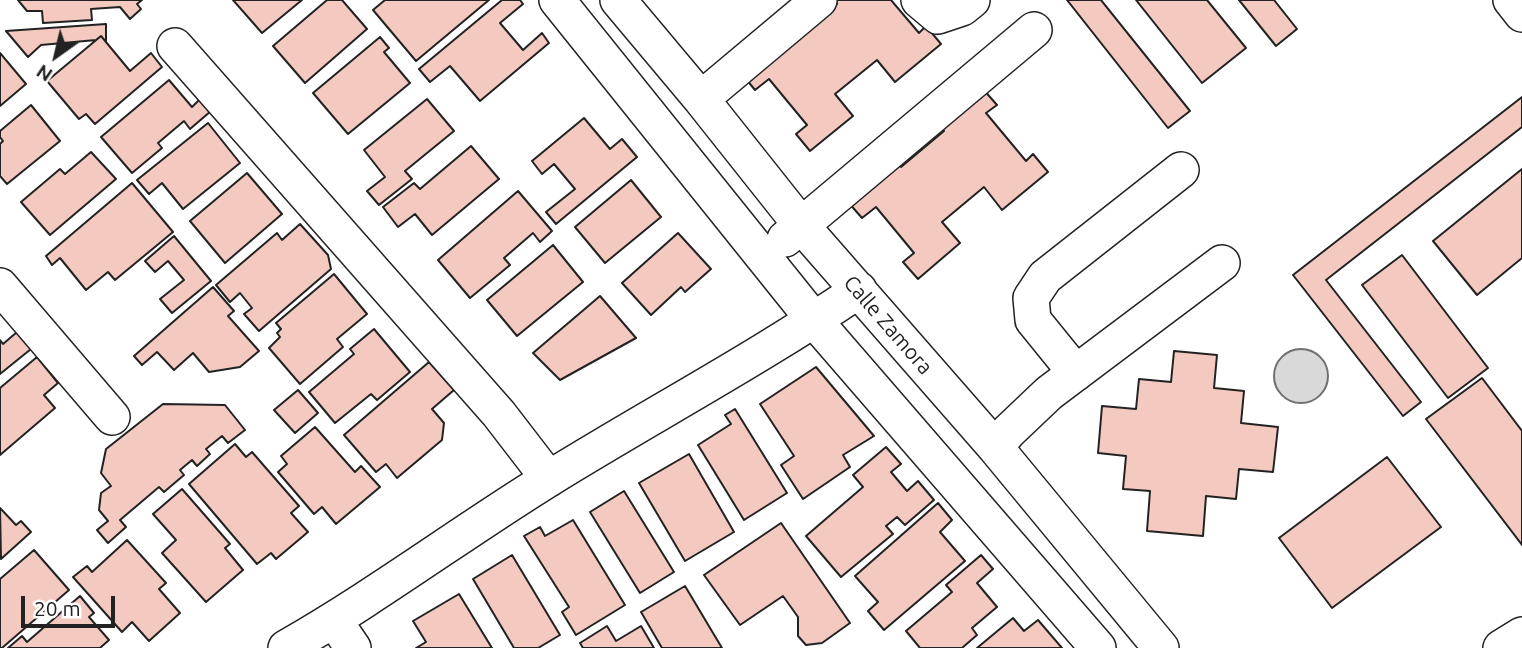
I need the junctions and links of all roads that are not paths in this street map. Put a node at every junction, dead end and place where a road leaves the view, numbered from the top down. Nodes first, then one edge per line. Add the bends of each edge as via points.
1 (557, 0) edge
2 (618, 0) edge
3 (819, 0) edge
4 (919, 0) edge
5 (972, 0) edge
6 (1511, 0) edge
7 (1522, 14) edge
8 (1034, 30) dead end
9 (175, 46) dead end
10 (701, 99) junction
11 (1181, 170) dead end
12 (801, 225) junction
13 (764, 257) junction
14 (1222, 263) dead end
15 (0, 286) edge
16 (859, 290) junction
17 (814, 320) junction
18 (1076, 373) junction
19 (112, 417) dead end
20 (995, 447) junction
21 (549, 479) junction
22 (343, 634) edge
23 (1522, 635) edge
24 (286, 648) edge
25 (1098, 648) edge
26 (1161, 648) edge
27 (1501, 648) edge

1 - 13 street
2 - 10 street, Calle Zamora
3 - 10 street
4 - 5 street via 938,16
6 - 7 street
8 - 12 street
9 - 21 street via 499,414
10 - 12 street, Calle Zamora
11 - 18 street via 1045,277 1031,298 1033,320
12 - 13 street
12 - 16 street, Calle Zamora
13 - 17 street
14 - 18 street
15 - 19 street
16 - 17 street
16 - 20 street, Calle Zamora
17 - 21 street
17 - 25 street
18 - 20 street
20 - 26 street, Calle Zamora
21 - 22 street
22 - 24 street
23 - 27 street

